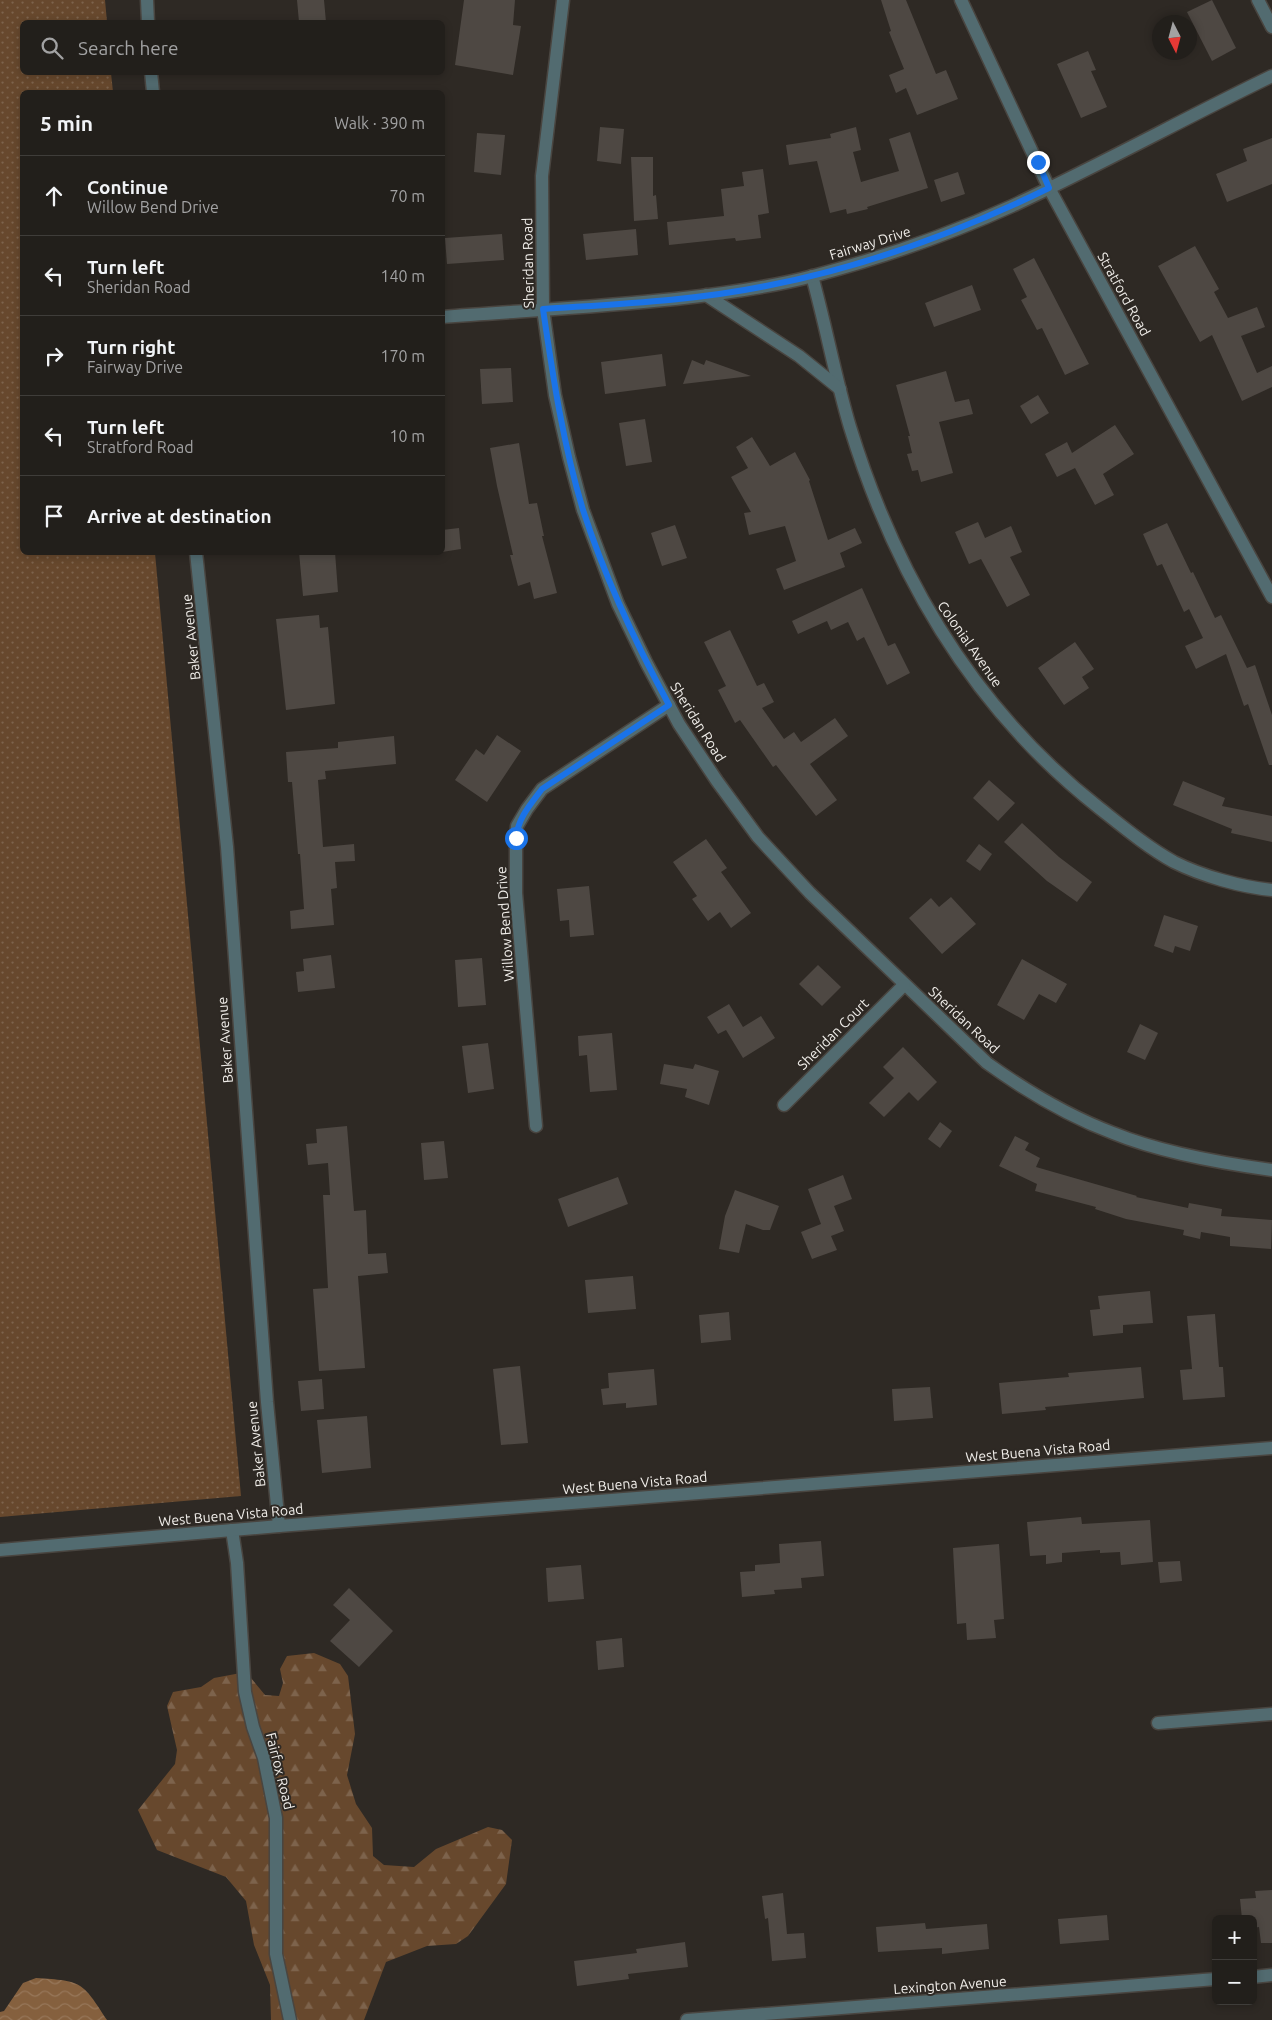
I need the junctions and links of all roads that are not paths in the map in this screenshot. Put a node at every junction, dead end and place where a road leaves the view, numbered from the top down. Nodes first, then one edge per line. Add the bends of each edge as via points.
1 (147, 0) edge
2 (563, 0) edge
3 (961, 0) edge
4 (1258, 0) edge
5 (148, 20) edge
6 (1272, 27) edge
7 (152, 75) edge
8 (1272, 76) edge
9 (153, 90) edge
10 (1049, 188) junction
11 (812, 276) junction
12 (706, 295) junction
13 (543, 309) junction
14 (445, 317) edge
15 (840, 389) junction
16 (196, 555) edge
17 (1272, 597) edge
18 (669, 705) junction
19 (1272, 890) edge
20 (904, 984) junction
21 (784, 1105) dead end
22 (536, 1126) dead end
23 (1272, 1170) edge
24 (1272, 1448) edge
25 (279, 1526) junction
26 (232, 1530) junction
27 (0, 1550) edge
28 (1272, 1714) edge
29 (1158, 1723) dead end
30 (1272, 1976) edge
31 (1257, 1977) edge
32 (1212, 1980) edge
33 (290, 2020) edge
34 (687, 2020) edge

1 - 5 street
2 - 13 street, Sheridan Road via 542,176
3 - 10 street, Stratford Road
4 - 6 street
7 - 9 street
8 - 10 street, Fairway Drive
10 - 11 street, Fairway Drive via 956,230 886,255
10 - 17 street, Stratford Road
11 - 12 street, Fairway Drive via 765,287
11 - 15 street, Colonial Avenue
12 - 13 street, Fairway Drive
12 - 15 street via 799,356
13 - 14 street, Fairway Drive
13 - 18 street, Sheridan Road via 555,394 583,510 618,604
15 - 19 street, Colonial Avenue via 850,428 900,559 949,644 1021,736 1073,787 1174,862 1210,877
16 - 25 street, Baker Avenue via 227,848
18 - 20 street, Sheridan Road via 717,781 758,837 810,893
18 - 22 street, Willow Bend Drive via 542,789 518,826 516,893
20 - 21 street, Sheridan Court
20 - 23 street, Sheridan Road via 987,1062 1059,1108 1113,1134 1192,1157
24 - 25 street, West Buena Vista Road
25 - 26 street, West Buena Vista Road
26 - 27 street, West Buena Vista Road
26 - 33 street, Fairfox Road via 245,1692 264,1758 276,1818 276,1954
28 - 29 street
30 - 31 street
32 - 34 street, Lexington Avenue

